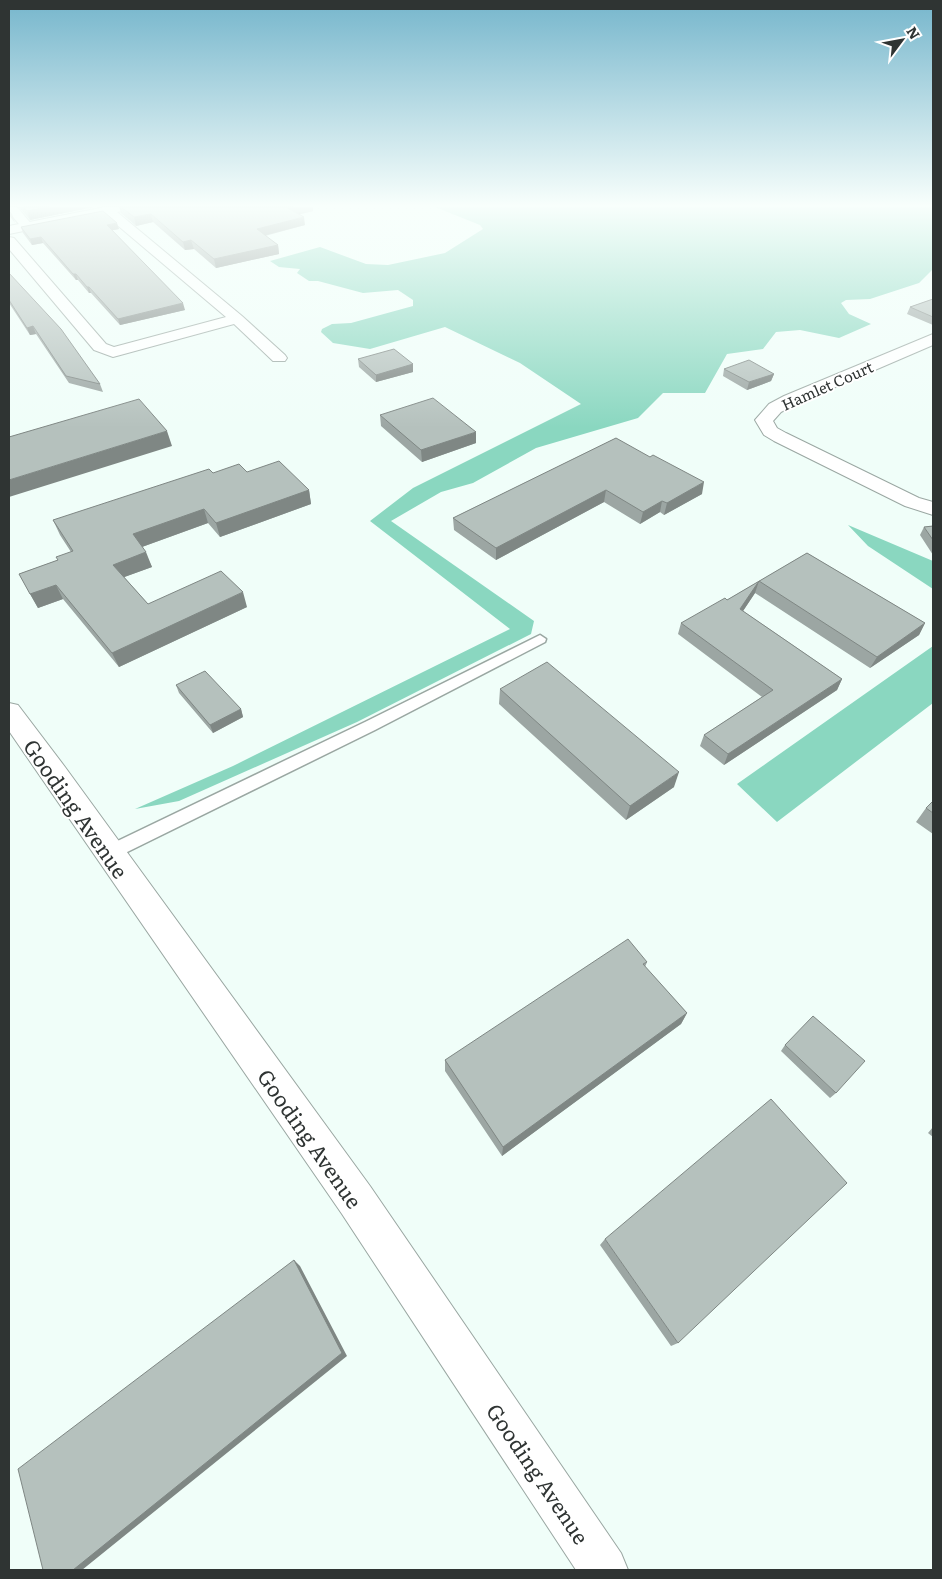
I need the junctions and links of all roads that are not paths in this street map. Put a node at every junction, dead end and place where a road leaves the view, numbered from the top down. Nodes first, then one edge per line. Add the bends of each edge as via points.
1 (43, 281) edge
2 (191, 281) edge
3 (237, 319) junction
4 (933, 338) edge
5 (279, 358) dead end
6 (933, 509) edge
7 (540, 639) dead end
8 (9, 712) edge
9 (109, 852) junction
10 (604, 1570) edge

1 - 3 street via 100,347 113,352
2 - 3 street
3 - 5 street
4 - 6 street, Hamlet Court via 790,400 775,408 764,420 770,431 780,437 912,502
7 - 9 lane via 370,726
8 - 9 street, Gooding Avenue
9 - 10 street, Gooding Avenue via 356,1200

